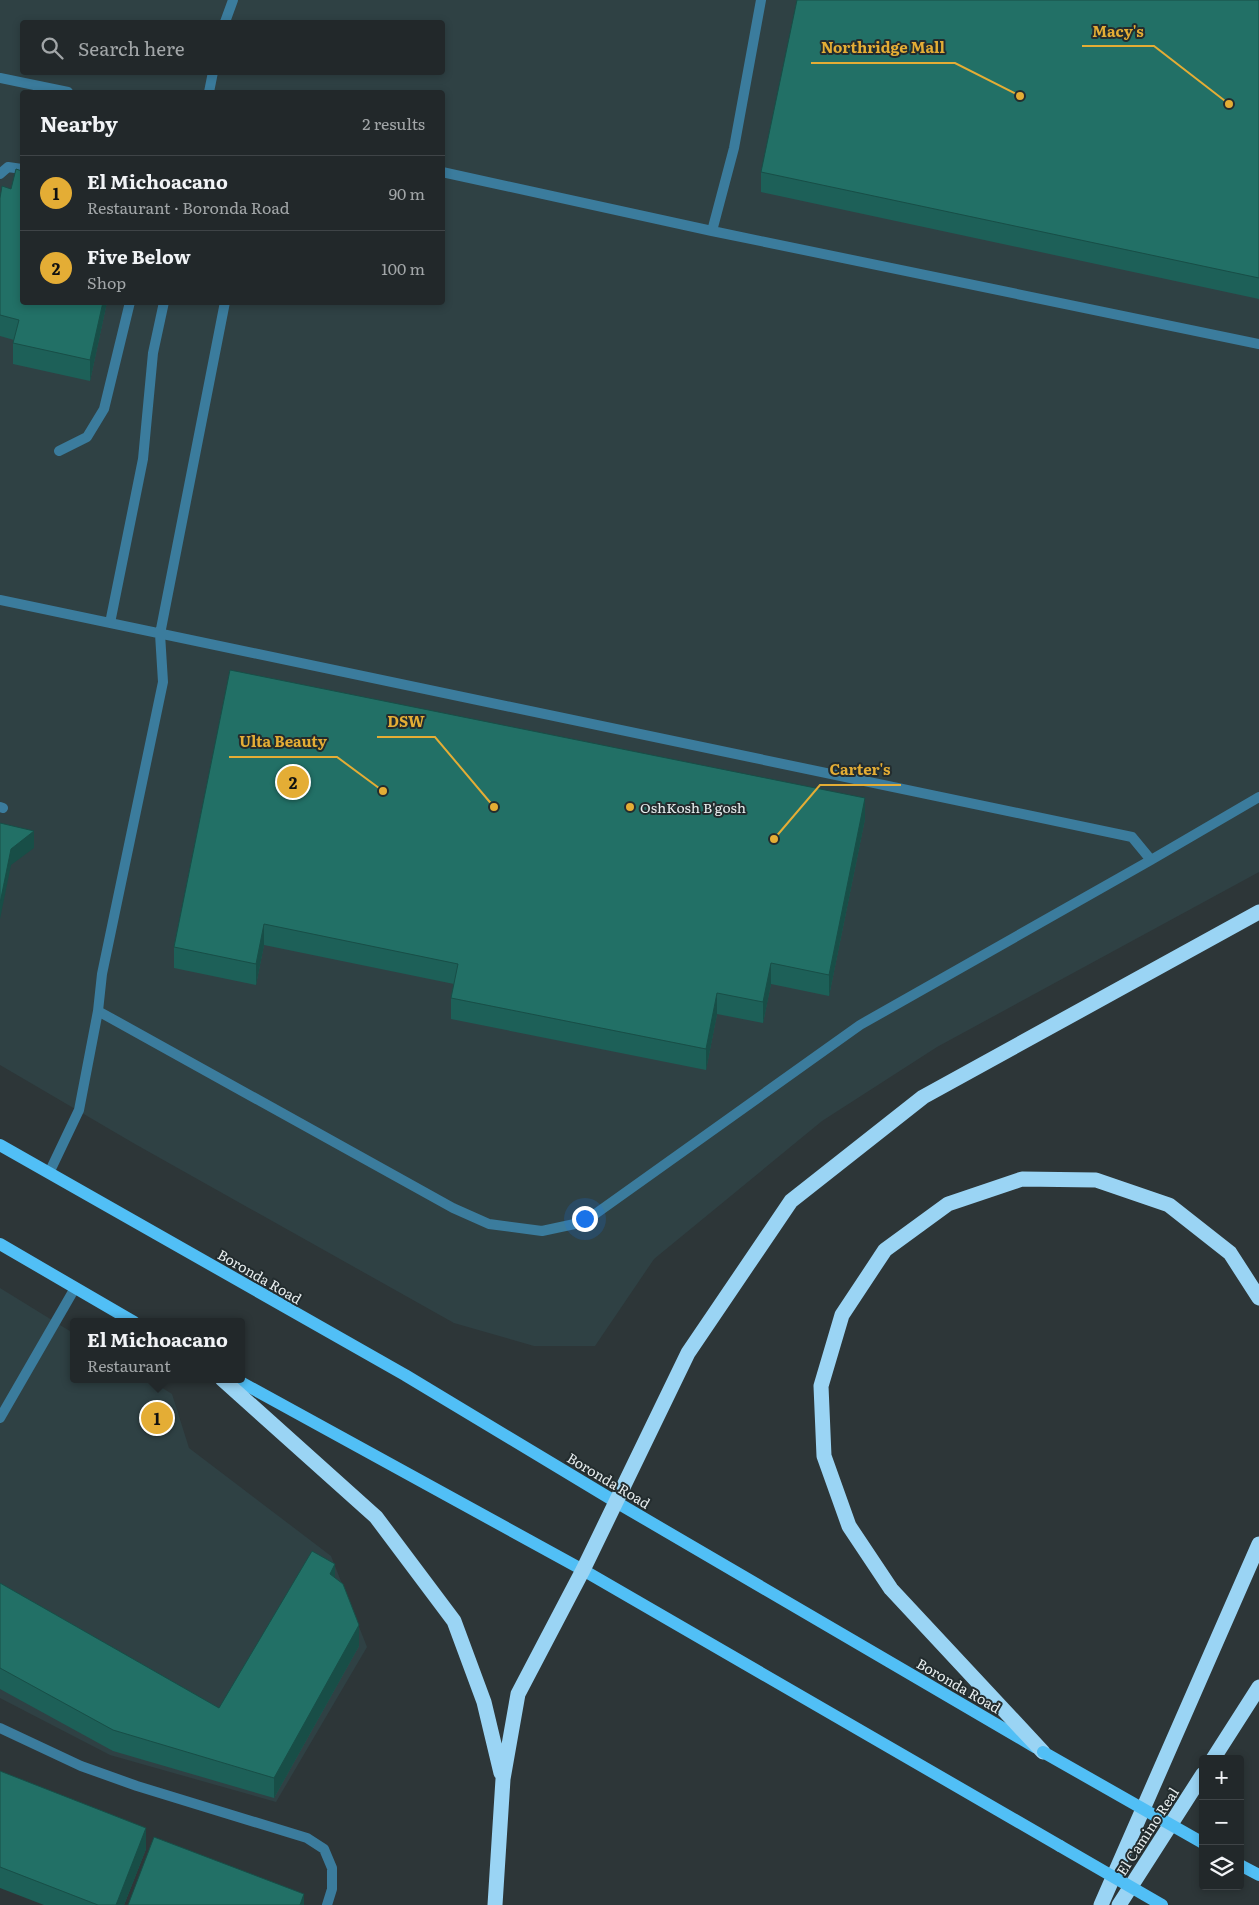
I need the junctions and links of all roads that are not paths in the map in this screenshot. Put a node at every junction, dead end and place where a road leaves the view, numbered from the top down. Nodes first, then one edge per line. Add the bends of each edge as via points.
1 (233, 0) edge
2 (761, 0) edge
3 (226, 20) edge
4 (212, 75) edge
5 (0, 78) edge
6 (58, 90) edge
7 (209, 90) edge
8 (20, 169) edge
9 (445, 173) edge
10 (0, 174) edge
11 (712, 231) junction
12 (129, 305) edge
13 (163, 305) edge
14 (224, 305) edge
15 (1259, 344) edge
16 (59, 451) dead end
17 (0, 600) edge
18 (110, 622) junction
19 (160, 634) junction
20 (1259, 796) edge
21 (1151, 860) junction
22 (1259, 912) edge
23 (98, 1011) junction
24 (0, 1145) edge
25 (49, 1174) junction
26 (0, 1244) edge
27 (75, 1288) junction
28 (1259, 1298) edge
29 (127, 1318) edge
30 (226, 1383) edge
31 (242, 1383) edge
32 (0, 1418) edge
33 (616, 1502) junction
34 (1259, 1544) edge
35 (583, 1570) junction
36 (1259, 1687) edge
37 (0, 1728) edge
38 (1043, 1752) junction
39 (1216, 1755) edge
40 (503, 1779) junction
41 (1199, 1780) edge
42 (1199, 1841) edge
43 (1244, 1866) edge
44 (1259, 1875) edge
45 (327, 1905) edge
46 (495, 1905) edge
47 (1101, 1905) edge
48 (1119, 1905) edge
49 (1162, 1905) edge

1 - 3 lane
2 - 11 lane via 734,148
4 - 7 lane
5 - 6 lane
8 - 10 lane via 8,167
9 - 11 lane
11 - 15 lane
12 - 16 lane via 104,409 87,437
13 - 18 lane via 153,353 143,459
14 - 19 lane
17 - 18 lane
18 - 19 lane
19 - 21 lane via 1132,837
19 - 23 lane via 163,682 102,974
20 - 21 lane
21 - 23 lane via 860,1025 584,1222 542,1231 489,1224 453,1208
22 - 33 highway via 923,1097 791,1201 688,1354
23 - 25 lane via 78,1110
24 - 25 main road, Boronda Road
25 - 33 main road, Boronda Road via 405,1375
26 - 27 main road
27 - 29 main road
27 - 32 lane
28 - 38 highway via 1230,1253 1169,1205 1096,1180 1022,1179 948,1204 885,1250 842,1315 821,1386 824,1456 849,1526 891,1589
30 - 40 highway via 376,1517 454,1621 484,1702
31 - 35 main road
33 - 35 highway
33 - 38 main road, Boronda Road
34 - 47 highway
35 - 40 highway via 518,1694
35 - 49 main road, bridge
36 - 39 highway
37 - 45 lane via 81,1766 307,1838 324,1849 332,1868 332,1889
38 - 42 main road, Boronda Road, bridge
40 - 46 highway
41 - 48 highway, El Camino Real
43 - 44 main road

